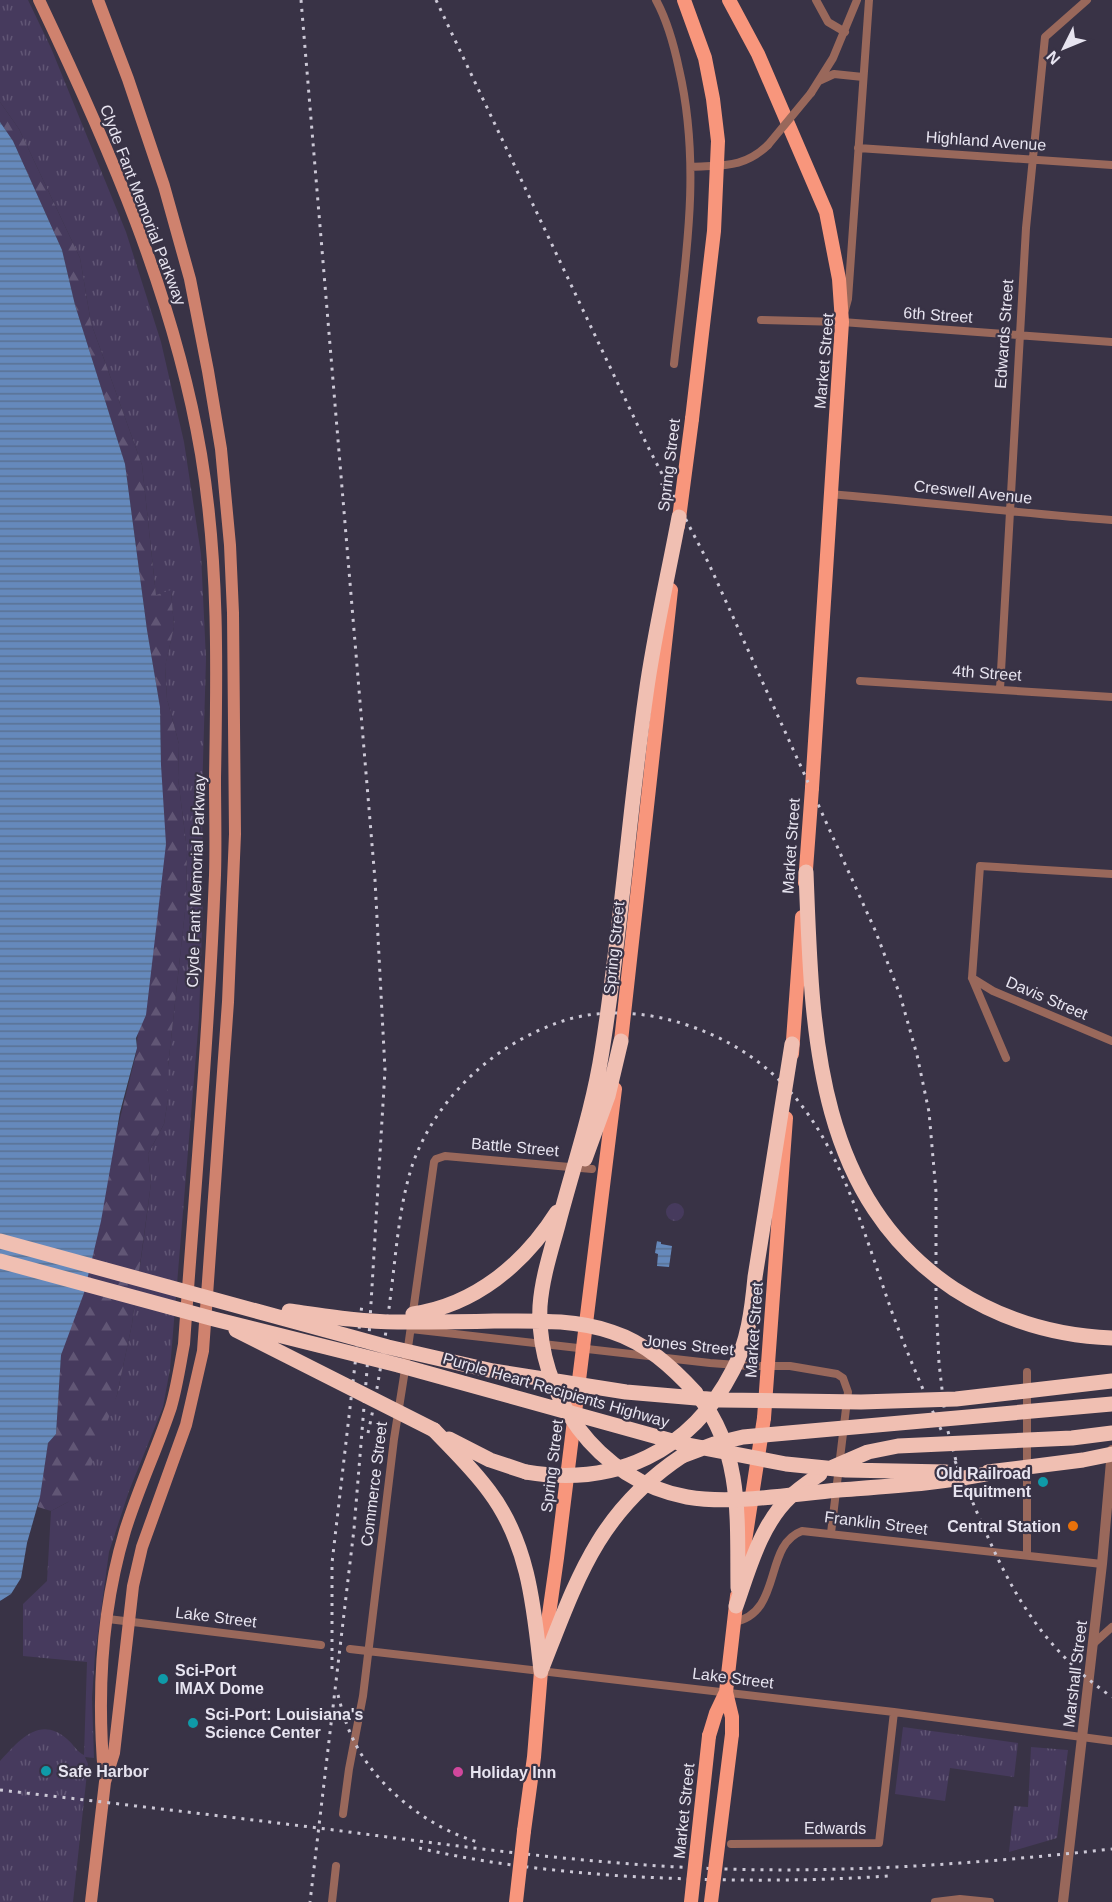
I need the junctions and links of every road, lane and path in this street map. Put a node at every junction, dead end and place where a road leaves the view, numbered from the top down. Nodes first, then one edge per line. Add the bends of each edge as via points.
1 (39, 0) edge
2 (98, 0) edge
3 (656, 0) edge
4 (684, 0) edge
5 (729, 0) edge
6 (816, 0) edge
7 (856, 0) edge
8 (869, 0) edge
9 (1087, 0) edge
10 (845, 32) junction
11 (863, 76) junction
12 (819, 82) junction
13 (858, 148) junction
14 (1032, 159) junction
15 (717, 165) junction
16 (1112, 165) edge
17 (692, 167) junction
18 (761, 320) dead end
19 (842, 322) junction
20 (1018, 336) junction
21 (1112, 342) edge
22 (674, 364) dead end
23 (830, 494) junction
24 (1009, 512) junction
25 (679, 517) junction
26 (1112, 520) edge
27 (860, 681) dead end
28 (1000, 689) junction
29 (1112, 697) edge
30 (806, 872) junction
31 (1112, 874) edge
32 (972, 978) junction
33 (621, 1041) junction
34 (1112, 1041) edge
35 (792, 1044) junction
36 (1006, 1058) dead end
37 (436, 1159) joint
38 (592, 1168) dead end
39 (0, 1241) edge
40 (0, 1261) edge
41 (224, 1303) junction
42 (346, 1317) junction
43 (214, 1319) junction
44 (411, 1329) junction
45 (1112, 1338) edge
46 (582, 1348) junction
47 (1027, 1372) dead end
48 (1112, 1381) edge
49 (1112, 1404) edge
50 (434, 1430) junction
51 (1112, 1432) edge
52 (1112, 1449) edge
53 (1112, 1454) edge
54 (996, 1472) junction
55 (831, 1533) junction
56 (1027, 1555) junction
57 (1102, 1564) junction
58 (738, 1588) junction
59 (736, 1606) junction
60 (108, 1619) junction
61 (128, 1622) junction
62 (734, 1622) junction
63 (1112, 1627) edge
64 (1093, 1644) junction
65 (321, 1645) dead end
66 (350, 1649) dead end
67 (369, 1651) junction
68 (541, 1671) junction
69 (726, 1692) junction
70 (894, 1712) junction
71 (1083, 1737) junction
72 (1112, 1741) edge
73 (105, 1782) junction
74 (343, 1814) dead end
75 (731, 1844) dead end
76 (336, 1866) dead end
77 (91, 1902) edge
78 (332, 1902) edge
79 (516, 1902) edge
80 (691, 1902) edge
81 (711, 1902) edge
82 (936, 1902) edge
83 (990, 1902) edge
84 (1063, 1902) edge

1 - 60 main road, Clyde Fant Memorial Parkway via 119,180 169,316 201,452 217,613 212,946 184,1344 171,1404 124,1533
2 - 61 main road, Clyde Fant Memorial Parkway via 146,132 190,279 221,449 233,613 232,926 203,1351 186,1425 142,1547
3 - 17 street via 670,31 685,92
4 - 15 main road, Spring Street via 710,78
5 - 19 main road via 758,54 826,212 839,279
6 - 10 street via 828,22
7 - 10 street
8 - 11 street, Market Street
9 - 14 street, Edwards Street via 1045,37
10 - 12 street
11 - 12 street via 834,74
11 - 13 street, Market Street
12 - 15 street, bridge via 768,145 749,160
13 - 14 street, Highland Avenue
13 - 19 street, Market Street via 848,299
14 - 16 street, Highland Avenue
14 - 20 street, Edwards Street
15 - 17 street
15 - 25 main road, Spring Street, bridge via 714,231
17 - 22 street via 691,218
18 - 19 street, 6th Street
19 - 20 street, 6th Street
19 - 23 main road, Market Street
20 - 21 street, 6th Street
20 - 24 street, Edwards Street
23 - 24 street, Creswell Avenue
23 - 30 main road, Market Street, bridge
24 - 26 street, Creswell Avenue
24 - 28 street, Edwards Street
25 - 33 main road, Spring Street, bridge
25 - 54 highway, bridge via 646,691 599,1070 542,1291 541,1336 552,1382 579,1431 605,1457 648,1484 686,1497 730,1499 934,1482
27 - 28 street, 4th Street
28 - 29 street, 4th Street
30 - 35 main road, Market Street, bridge
30 - 45 highway, bridge via 810,990 820,1066 841,1145 871,1204 919,1260 970,1299 1040,1328
31 - 32 street via 980,866
32 - 34 street, Davis Street via 993,991
32 - 36 street
33 - 42 highway, bridge via 608,1096 581,1168 548,1226 519,1259 485,1288 434,1311
33 - 46 main road, Spring Street, bridge
35 - 50 highway, bridge via 745,1339 734,1369 700,1418 670,1444 646,1458 601,1473 564,1477 526,1472 490,1460
35 - 58 main road, Market Street, bridge via 764,1418
37 - 38 street, Battle Street via 445,1156
37 - 44 street, Commerce Street
39 - 41 highway, Purple Heart Recipients Highway, bridge
40 - 43 highway, Purple Heart Recipients Highway, bridge
41 - 42 highway, bridge
41 - 48 highway, Purple Heart Recipients Highway, bridge via 494,1371 670,1396 761,1402 906,1401 1021,1393
42 - 58 highway, bridge via 376,1322 563,1322 615,1333 648,1350 677,1372 721,1430 735,1484
43 - 50 highway, bridge
43 - 54 highway, Purple Heart Recipients Highway, bridge via 723,1453 846,1470
44 - 46 street, Jones Street
44 - 67 street, Commerce Street
46 - 55 street, Jones Street via 730,1365 790,1366 837,1374 848,1392
46 - 68 main road, Spring Street
47 - 56 street
49 - 68 highway, bridge via 743,1437 682,1455 638,1489 616,1515 575,1585
50 - 68 highway via 491,1493 516,1539 531,1592
51 - 59 highway, bridge via 1072,1438 883,1449 853,1457 820,1474 789,1497 756,1550
52 - 57 street, Marshall Street
53 - 54 highway, Purple Heart Recipients Highway, bridge
55 - 56 street, Franklin Street
55 - 62 street, Franklin Street via 802,1531 789,1538 764,1601 758,1610
56 - 57 street, Franklin Street
57 - 64 street, Marshall Street
58 - 59 main road, Market Street
59 - 62 main road, Market Street
60 - 61 street, Lake Street
60 - 73 main road, Clyde Fant Memorial Parkway via 101,1712
61 - 65 street, Lake Street
61 - 73 main road, Clyde Fant Memorial Parkway via 114,1753
62 - 69 main road, Market Street
63 - 64 street
64 - 71 street, Marshall Street
66 - 67 street, Lake Street
67 - 68 street, Lake Street
67 - 74 street, Commerce Street
68 - 69 street, Lake Street
68 - 79 main road, Spring Street, bridge
69 - 70 street, Lake Street
69 - 80 main road, Market Street, bridge via 709,1737
69 - 81 main road, Market Street, bridge via 732,1734
70 - 71 street, Lake Street
70 - 75 street, Edwards via 879,1843
71 - 72 street, Lake Street
71 - 84 street, Marshall Street
73 - 77 main road, Clyde Fant Memorial Parkway
76 - 78 street
82 - 83 street

